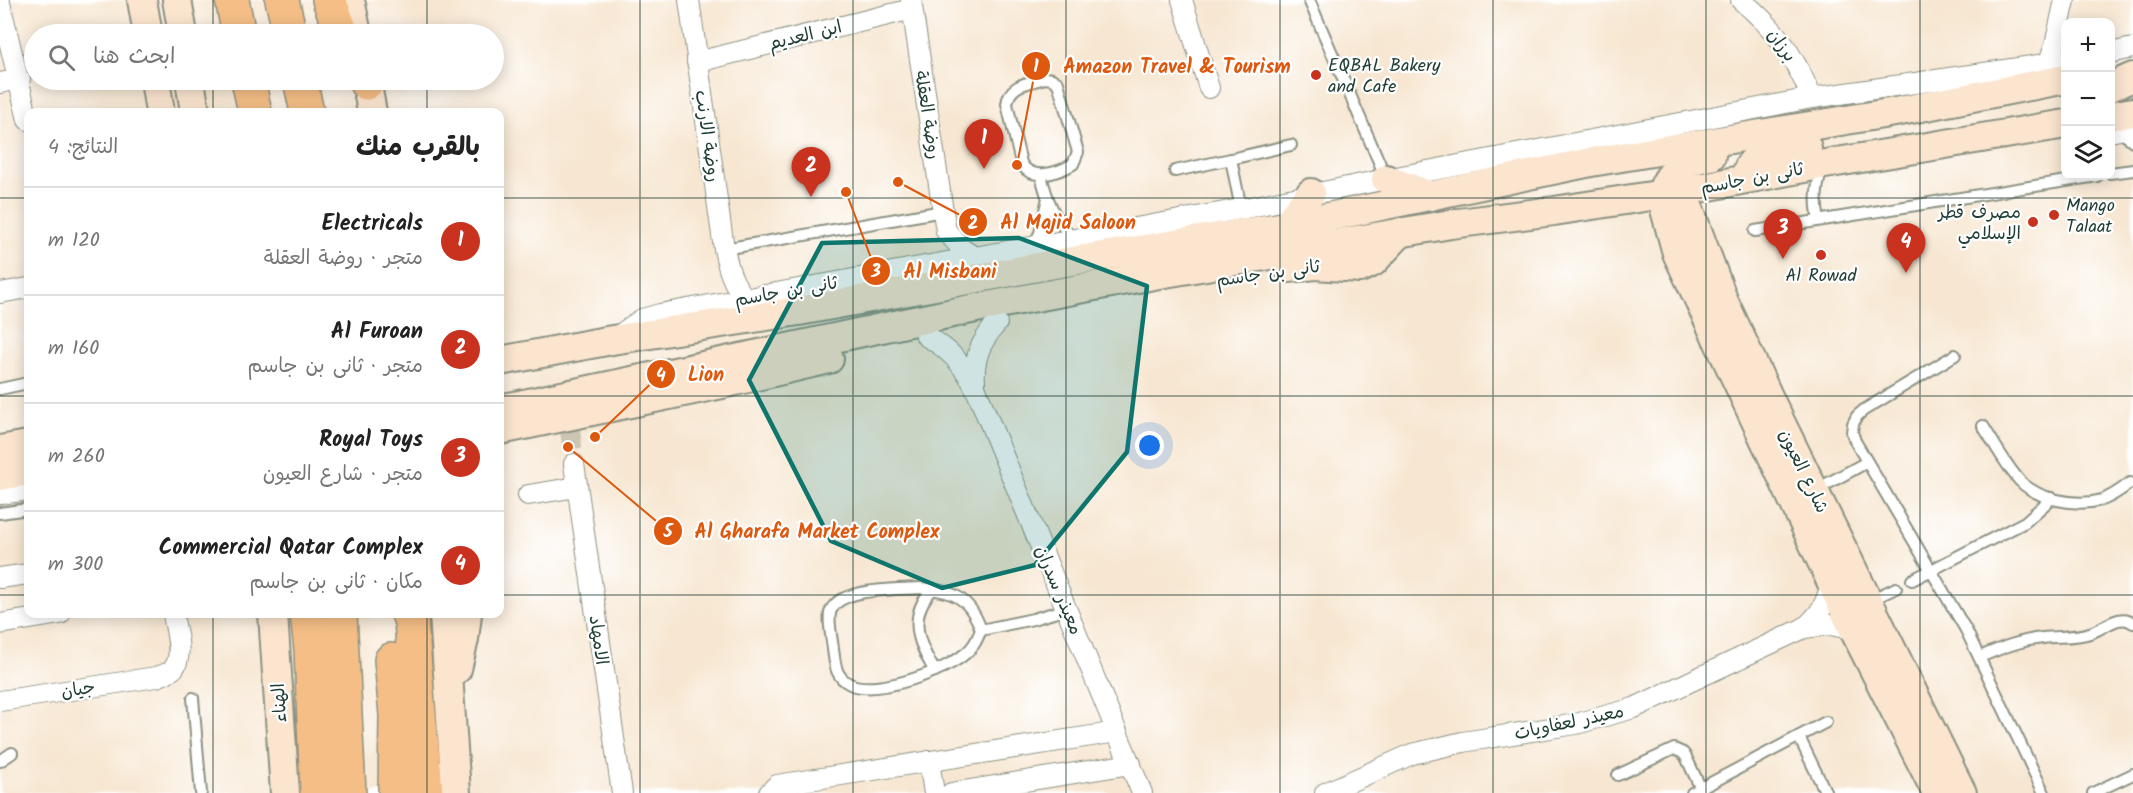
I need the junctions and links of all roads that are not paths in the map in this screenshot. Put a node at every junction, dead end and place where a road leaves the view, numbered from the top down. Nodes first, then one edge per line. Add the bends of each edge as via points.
1 (142, 0) edge
2 (177, 0) edge
3 (232, 0) edge
4 (282, 0) edge
5 (329, 0) edge
6 (350, 0) edge
7 (369, 0) edge
8 (688, 0) edge
9 (1182, 0) edge
10 (1309, 0) edge
11 (1741, 0) edge
12 (2065, 0) edge
13 (0, 3) edge
14 (911, 5) edge
15 (2063, 18) edge
16 (146, 24) edge
17 (181, 24) edge
18 (237, 24) edge
19 (288, 24) edge
20 (338, 24) edge
21 (355, 24) edge
22 (373, 24) edge
23 (2061, 34) edge
24 (2133, 48) edge
25 (2115, 52) edge
26 (698, 62) junction
27 (2133, 66) edge
28 (2060, 68) edge
29 (2115, 69) edge
30 (2133, 77) edge
31 (20, 80) junction
32 (0, 83) edge
33 (2115, 85) edge
34 (1209, 88) dead end
35 (157, 90) edge
36 (192, 90) edge
37 (250, 90) edge
38 (302, 90) edge
39 (372, 90) edge
40 (1812, 98) junction
41 (2061, 99) edge
42 (26, 108) edge
43 (159, 108) edge
44 (194, 108) edge
45 (254, 108) edge
46 (306, 108) edge
47 (384, 108) edge
48 (2061, 125) edge
49 (1886, 130) junction
50 (2028, 130) junction
51 (2061, 137) edge
52 (1291, 145) dead end
53 (1650, 153) junction
54 (1232, 159) junction
55 (1591, 162) junction
56 (1825, 164) junction
57 (2133, 170) edge
58 (1175, 171) dead end
59 (2115, 172) edge
60 (1041, 174) junction
61 (1386, 178) junction
62 (2072, 180) edge
63 (1735, 181) junction
64 (1673, 185) junction
65 (1311, 193) junction
66 (1431, 196) junction
67 (1047, 202) junction
68 (1241, 209) junction
69 (943, 211) junction
70 (1554, 211) junction
71 (1819, 220) junction
72 (1451, 224) junction
73 (1285, 226) junction
74 (946, 231) junction
75 (1755, 231) dead end
76 (1401, 232) junction
77 (1073, 238) junction
78 (1034, 245) junction
79 (724, 249) junction
80 (1691, 252) junction
81 (974, 256) junction
82 (922, 267) junction
83 (729, 271) junction
84 (24, 289) edge
85 (0, 293) edge
86 (746, 298) junction
87 (719, 303) junction
88 (997, 323) junction
89 (927, 336) junction
90 (612, 340) junction
91 (1955, 355) dead end
92 (504, 360) edge
93 (24, 384) edge
94 (975, 387) junction
95 (0, 388) edge
96 (508, 407) edge
97 (1983, 426) dead end
98 (504, 429) edge
99 (24, 446) edge
100 (0, 450) edge
101 (1867, 462) junction
102 (574, 464) tunnel mouth
103 (24, 472) edge
104 (0, 476) edge
105 (2130, 483) dead end
106 (577, 487) junction
107 (24, 491) edge
108 (1814, 491) junction
109 (0, 494) edge
110 (528, 495) dead end
111 (2052, 498) junction
112 (24, 510) edge
113 (0, 513) edge
114 (1930, 571) junction
115 (24, 575) edge
116 (0, 578) edge
117 (1831, 580) junction
118 (1912, 580) dead end
119 (1896, 588) dead end
120 (933, 589) junction
121 (1868, 601) junction
122 (1067, 609) junction
123 (36, 618) edge
124 (174, 618) edge
125 (273, 618) edge
126 (307, 618) edge
127 (340, 618) edge
128 (388, 618) edge
129 (410, 618) edge
130 (444, 618) edge
131 (466, 618) edge
132 (2133, 623) edge
133 (0, 624) edge
134 (1804, 628) junction
135 (981, 630) junction
136 (1854, 630) junction
137 (1980, 657) junction
138 (935, 671) junction
139 (448, 697) junction
140 (193, 698) dead end
141 (0, 701) edge
142 (1826, 722) dead end
143 (1117, 732) junction
144 (1799, 737) junction
145 (1039, 744) junction
146 (12, 753) dead end
147 (0, 761) edge
148 (929, 761) junction
149 (1131, 764) junction
150 (2133, 774) edge
151 (1618, 775) dead end
152 (1044, 778) junction
153 (1697, 791) edge
154 (201, 793) edge
155 (285, 793) edge
156 (317, 793) edge
157 (349, 793) edge
158 (395, 793) edge
159 (426, 793) edge
160 (456, 793) edge
161 (621, 793) edge
162 (769, 793) edge
163 (934, 793) edge
164 (951, 793) edge
165 (1142, 793) edge
166 (1325, 793) edge
167 (1826, 793) edge
168 (1937, 793) edge
169 (1962, 793) edge
170 (2044, 793) edge
171 (2092, 793) edge

1 - 16 main road
2 - 17 main road
3 - 18 highway
4 - 19 highway
5 - 20 highway
6 - 21 main road
7 - 22 main road
8 - 26 street, روضة الارنب
9 - 34 street
10 - 61 lane
11 - 40 street, برزان via 1781,39
12 - 15 street
13 - 31 street
14 - 26 street, ابن العديم
14 - 69 street, روضة العقلة
23 - 28 street via 2055,45
24 - 25 street
26 - 79 street, روضة الارنب
27 - 29 main road
28 - 40 street, ثانى بن جاسم
28 - 53 main road, ثانى بن جاسم via 1895,112
30 - 33 main road
31 - 32 street
31 - 42 street
35 - 43 main road
36 - 44 main road
37 - 45 highway
38 - 46 highway
39 - 47 main road
40 - 61 street, ثانى بن جاسم
41 - 49 main road
48 - 50 main road, ثانى بن جاسم
49 - 63 main road via 1862,138 1762,155
49 - 64 main road via 1855,131 1707,156 1689,161
50 - 51 street, ثانى بن جاسم
50 - 56 main road, ثانى بن جاسم
52 - 54 lane
53 - 55 main road, ثانى بن جاسم
53 - 64 main road via 1668,163
54 - 58 lane
54 - 68 lane
55 - 66 main road, ثانى بن جاسم
55 - 70 main road via 1601,175 1599,187
56 - 63 main road, ثانى بن جاسم
56 - 71 lane via 1816,191
57 - 59 lane
60 - 60 lane via 1025,170 1007,104 1013,89 1045,78 1058,83 1078,152 1073,164
60 - 67 lane
61 - 65 street, ثانى بن جاسم
61 - 66 main road
62 - 71 lane
63 - 64 main road, ثانى بن جاسم
63 - 80 main road via 1715,193 1706,216 1703,240
64 - 70 main road, ثانى بن جاسم
64 - 80 main road, شارع العيون
65 - 68 street, ثانى بن جاسم
65 - 73 main road
66 - 73 main road, ثانى بن جاسم
67 - 77 lane
67 - 78 lane
68 - 77 street, ثانى بن جاسم
69 - 74 street, روضة العقلة
69 - 79 lane
70 - 72 main road, ثانى بن جاسم
71 - 75 lane
72 - 76 main road, ثانى بن جاسم
72 - 80 main road via 1493,225 1630,211 1646,217
73 - 90 main road, ثانى بن جاسم
74 - 81 street
74 - 82 street via 933,257
76 - 88 main road, ثانى بن جاسم via 1373,262 1360,268 1302,266
76 - 96 main road via 980,307
77 - 78 street, ثانى بن جاسم
78 - 81 street, ثانى بن جاسم
79 - 83 street, روضة الارنب
80 - 108 main road, شارع العيون via 1724,302
80 - 117 main road, شارع العيون
81 - 82 street, ثانى بن جاسم
82 - 86 street, ثانى بن جاسم
83 - 86 street, روضة الارنب
83 - 87 street
84 - 85 street
86 - 87 street, ثانى بن جاسم
87 - 90 street, ثانى بن جاسم via 649,316
88 - 89 main road, ثانى بن جاسم
88 - 94 street, معيذر سدران via 977,352
89 - 94 street, معيذر سدران via 956,357
89 - 98 main road, ثانى بن جاسم via 570,422
90 - 92 main road, ثانى بن جاسم
91 - 101 lane via 1857,416 1852,432
93 - 95 lane
94 - 122 street, معيذر سدران
97 - 111 lane via 2018,478 2034,491
99 - 100 main road
101 - 108 lane
101 - 114 lane
102 - 106 street, الامهاد
103 - 104 main road
105 - 111 lane via 2102,500
106 - 110 street
106 - 161 street, الامهاد
107 - 109 street
108 - 121 main road, شارع العيون
111 - 114 lane via 2025,522
112 - 113 lane
114 - 118 lane
114 - 137 lane
115 - 116 street
117 - 134 street, معيذر لعفاويات via 1819,613
117 - 136 main road, شارع العيون
119 - 121 lane
120 - 135 lane via 969,604
120 - 138 lane via 922,604 916,630
120 - 138 lane via 849,595 830,612 830,623 835,667 848,684 870,688 911,681
121 - 169 main road, شارع العيون
122 - 135 lane
122 - 143 street, معيذر سدران
123 - 133 street
124 - 141 street, جيان via 177,661 174,668 156,677
125 - 155 main road, الهناء
126 - 156 highway
127 - 157 highway
128 - 158 highway via 396,715
129 - 159 highway
130 - 139 main road
131 - 139 main road
132 - 137 lane via 2120,619 2088,634 2033,639
134 - 136 street, معيذر لعفاويات via 1831,625
134 - 166 street, معيذر لعفاويات via 1634,708 1576,724 1412,754
135 - 138 lane via 965,654
136 - 168 main road, شارع العيون
137 - 170 lane
139 - 160 main road
140 - 154 lane
142 - 144 lane
143 - 145 street
143 - 149 street, معيذر سدران
144 - 153 lane
144 - 167 lane
145 - 148 street
145 - 152 street
146 - 147 lane
148 - 162 street via 777,785
148 - 163 street
149 - 152 street
149 - 165 street, معيذر سدران
150 - 171 lane
151 - 153 lane via 1674,749 1686,757
152 - 164 street

